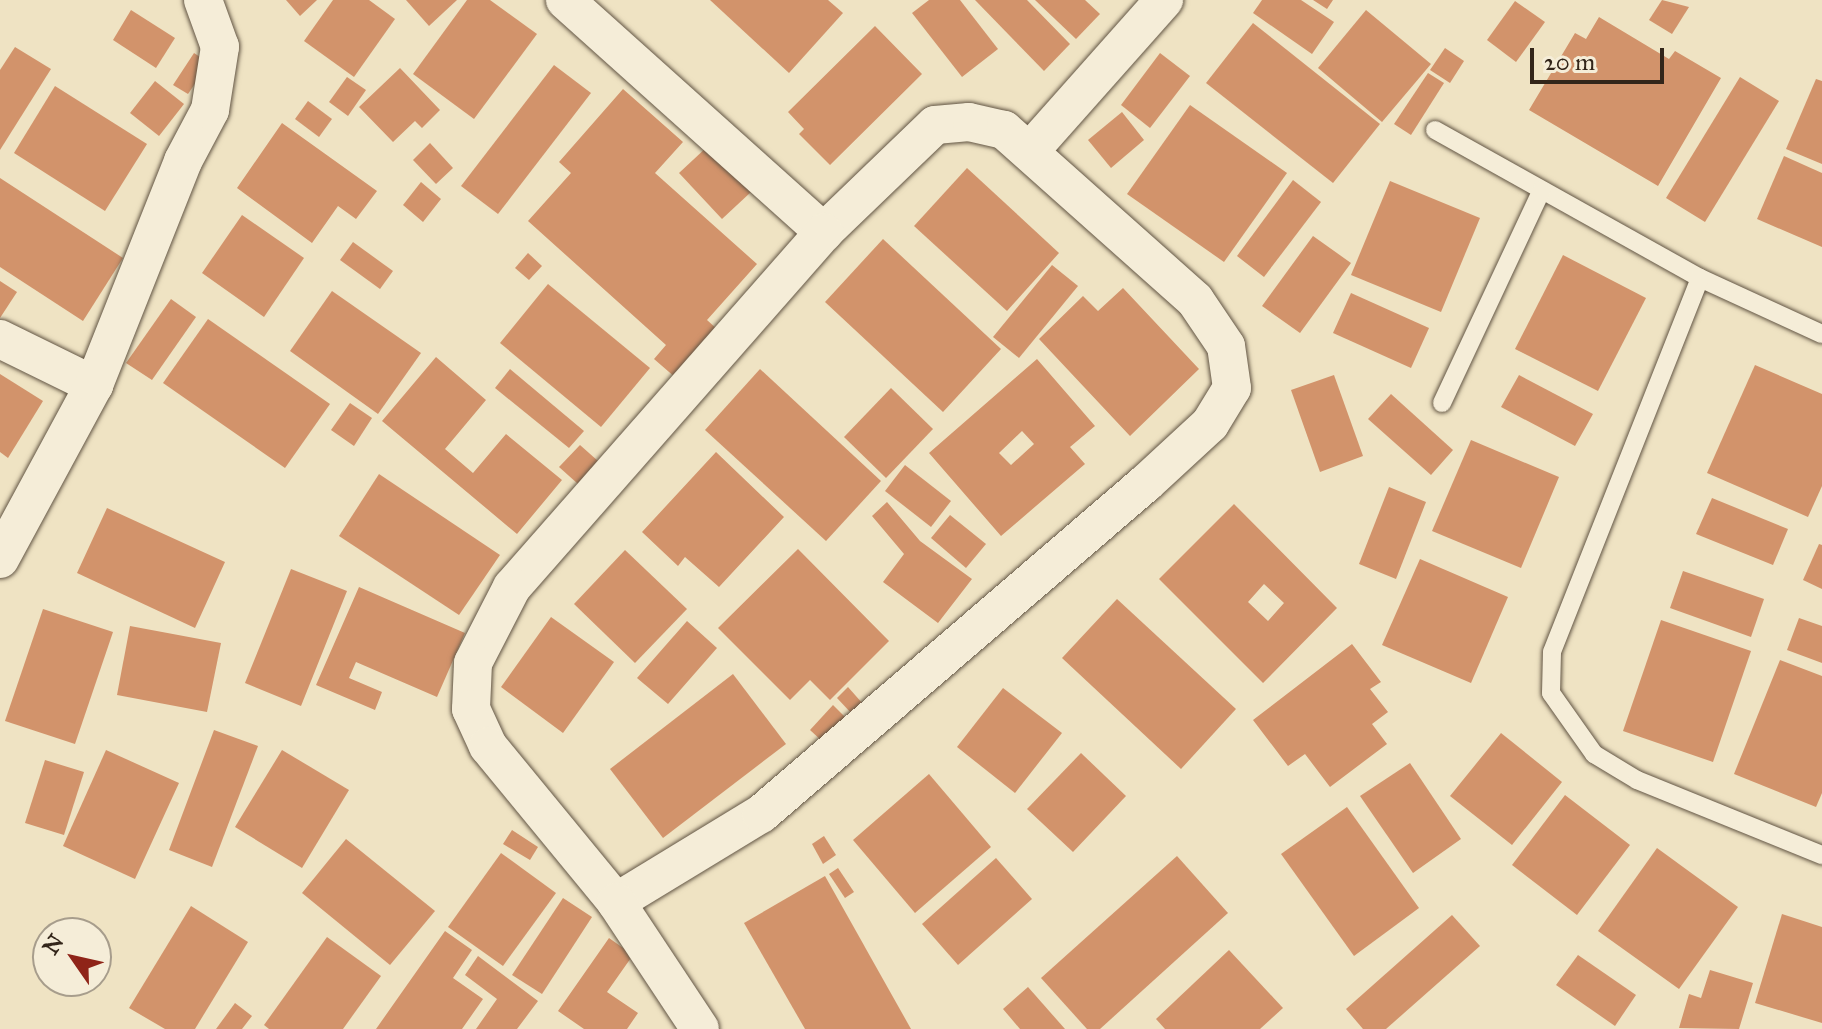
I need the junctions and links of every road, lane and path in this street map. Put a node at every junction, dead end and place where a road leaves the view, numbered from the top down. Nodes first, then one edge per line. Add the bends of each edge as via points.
1 (203, 0) edge
2 (565, 0) edge
3 (1164, 0) edge
4 (1435, 130) dead end
5 (1030, 151) junction
6 (1542, 190) junction
7 (824, 232) junction
8 (1700, 278) junction
9 (1822, 334) edge
10 (0, 339) edge
11 (94, 385) junction
12 (1442, 403) dead end
13 (0, 559) edge
14 (1822, 855) edge
15 (616, 902) junction
16 (700, 1029) edge

1 - 11 street via 220,47 210,110 183,161
2 - 7 street
3 - 5 street
4 - 6 lane
5 - 7 street via 1004,130 969,122 935,125
5 - 15 street via 1195,300 1226,346 1232,388 1210,424 1146,483 761,814
6 - 8 lane
6 - 12 lane
7 - 15 street via 512,587 473,663 471,709 488,746
8 - 9 lane
8 - 14 lane via 1552,652 1551,693 1594,754 1637,780
10 - 11 street
11 - 13 street
15 - 16 street

